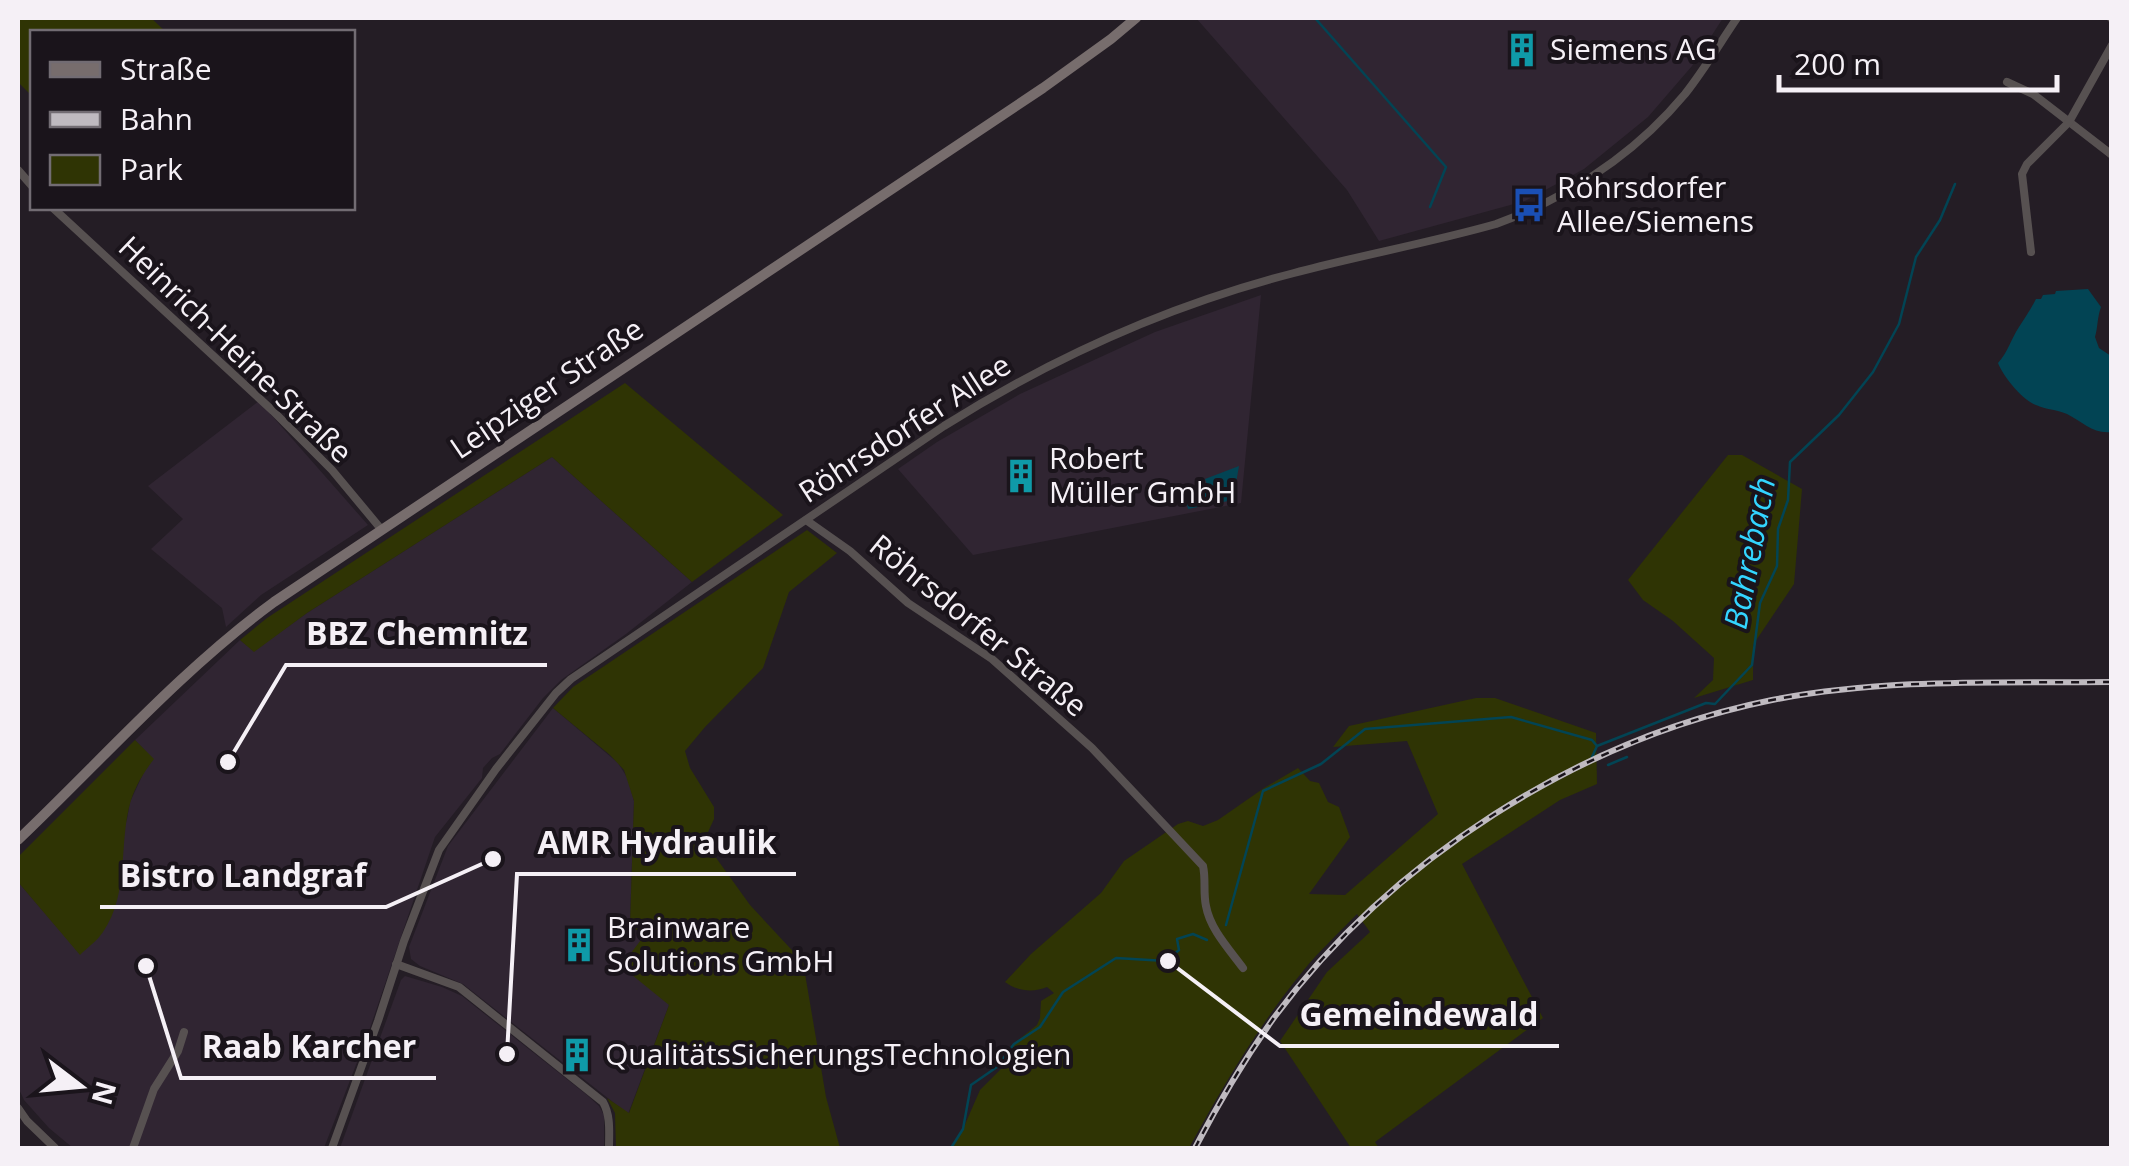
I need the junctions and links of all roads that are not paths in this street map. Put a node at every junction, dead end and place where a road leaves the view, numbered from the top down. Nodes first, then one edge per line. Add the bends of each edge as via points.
1 (1136, 18) edge
2 (1737, 18) edge
3 (2112, 45) edge
4 (2008, 82) dead end
5 (2069, 122) junction
6 (2112, 155) edge
7 (56, 210) edge
8 (2031, 252) dead end
9 (806, 520) junction
10 (381, 529) junction
11 (18, 840) edge
12 (396, 964) junction
13 (1243, 968) dead end
14 (184, 1032) dead end
15 (18, 1108) edge
16 (55, 1148) edge
17 (133, 1148) edge
18 (332, 1148) edge
19 (609, 1148) edge

1 - 10 main road, Leipziger Straße via 1027,99
2 - 9 street, Röhrsdorfer Allee via 1668,114 1574,188 1496,224 1248,286 1075,353 979,404
3 - 5 street
4 - 5 street
5 - 6 street
5 - 8 street via 2022,174
7 - 10 street, Heinrich-Heine-Straße via 273,410
9 - 12 street, Röhrsdorfer Allee via 556,693 448,834
9 - 13 street, Röhrsdorfer Straße via 908,603 992,659 1092,748 1203,866 1214,929
10 - 11 main road, Leipziger Straße via 248,620
12 - 18 street, Röhrsdorfer Allee
12 - 19 street via 459,988 604,1102
14 - 17 street
15 - 16 street

